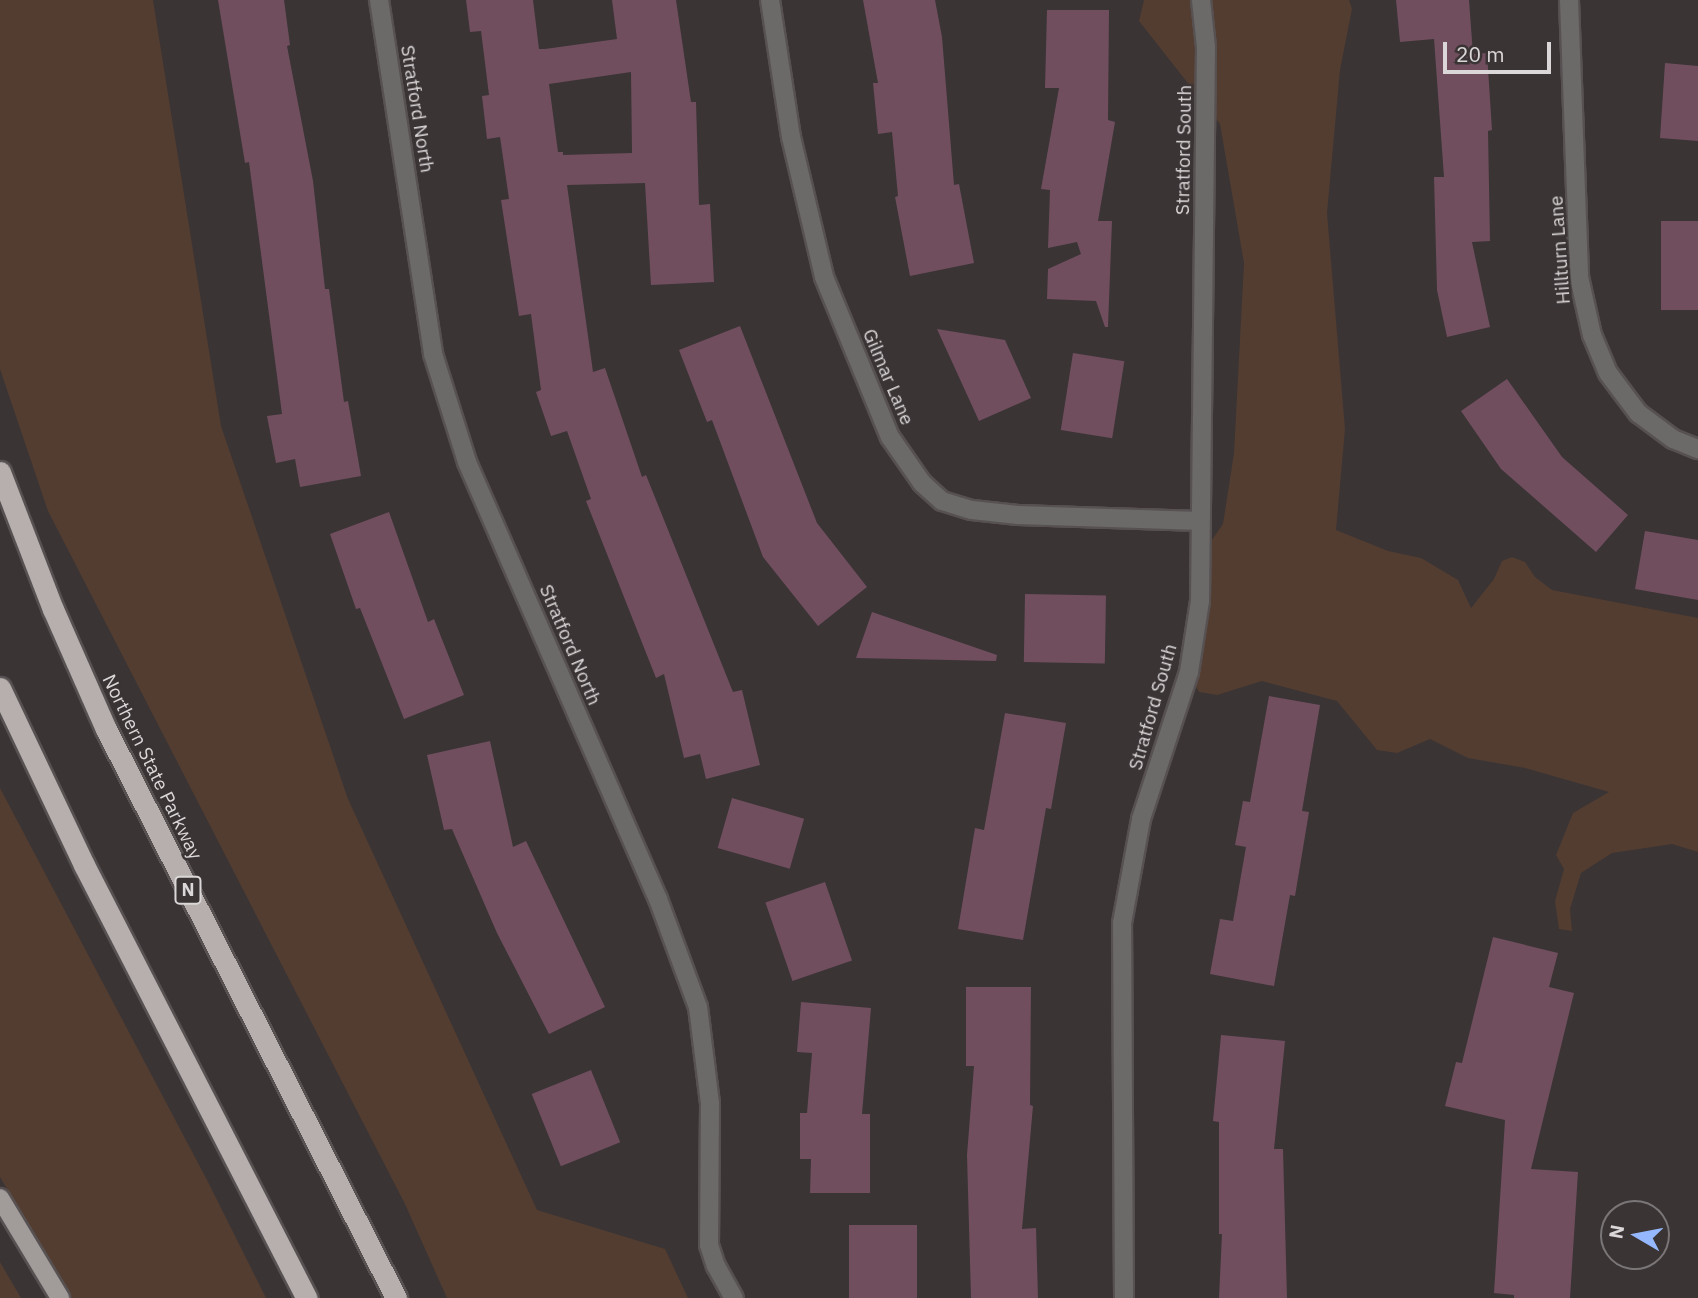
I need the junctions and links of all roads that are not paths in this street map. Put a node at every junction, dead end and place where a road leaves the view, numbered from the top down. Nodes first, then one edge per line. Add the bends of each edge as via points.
1 (379, 0) edge
2 (770, 0) edge
3 (1201, 0) edge
4 (1569, 0) edge
5 (1698, 449) edge
6 (0, 472) edge
7 (1200, 520) junction
8 (0, 688) edge
9 (0, 1198) edge
10 (60, 1298) edge
11 (307, 1298) edge
12 (396, 1298) edge
13 (734, 1298) edge
14 (1124, 1298) edge

1 - 13 street, Stratford North via 433,355 467,461 657,899 698,1007 710,1104 709,1245
2 - 7 street, Gilmar Lane via 791,137 824,277 890,437 922,484 942,500 972,510
3 - 7 street, Stratford South via 1206,47
4 - 5 street, Hillturn Lane via 1580,277 1592,335 1608,373 1638,412 1673,439
6 - 12 highway, Northern State Parkway / N via 106,729
7 - 14 street, Stratford South via 1200,601 1189,673 1141,818 1122,923
8 - 11 highway via 84,865
9 - 10 main road

